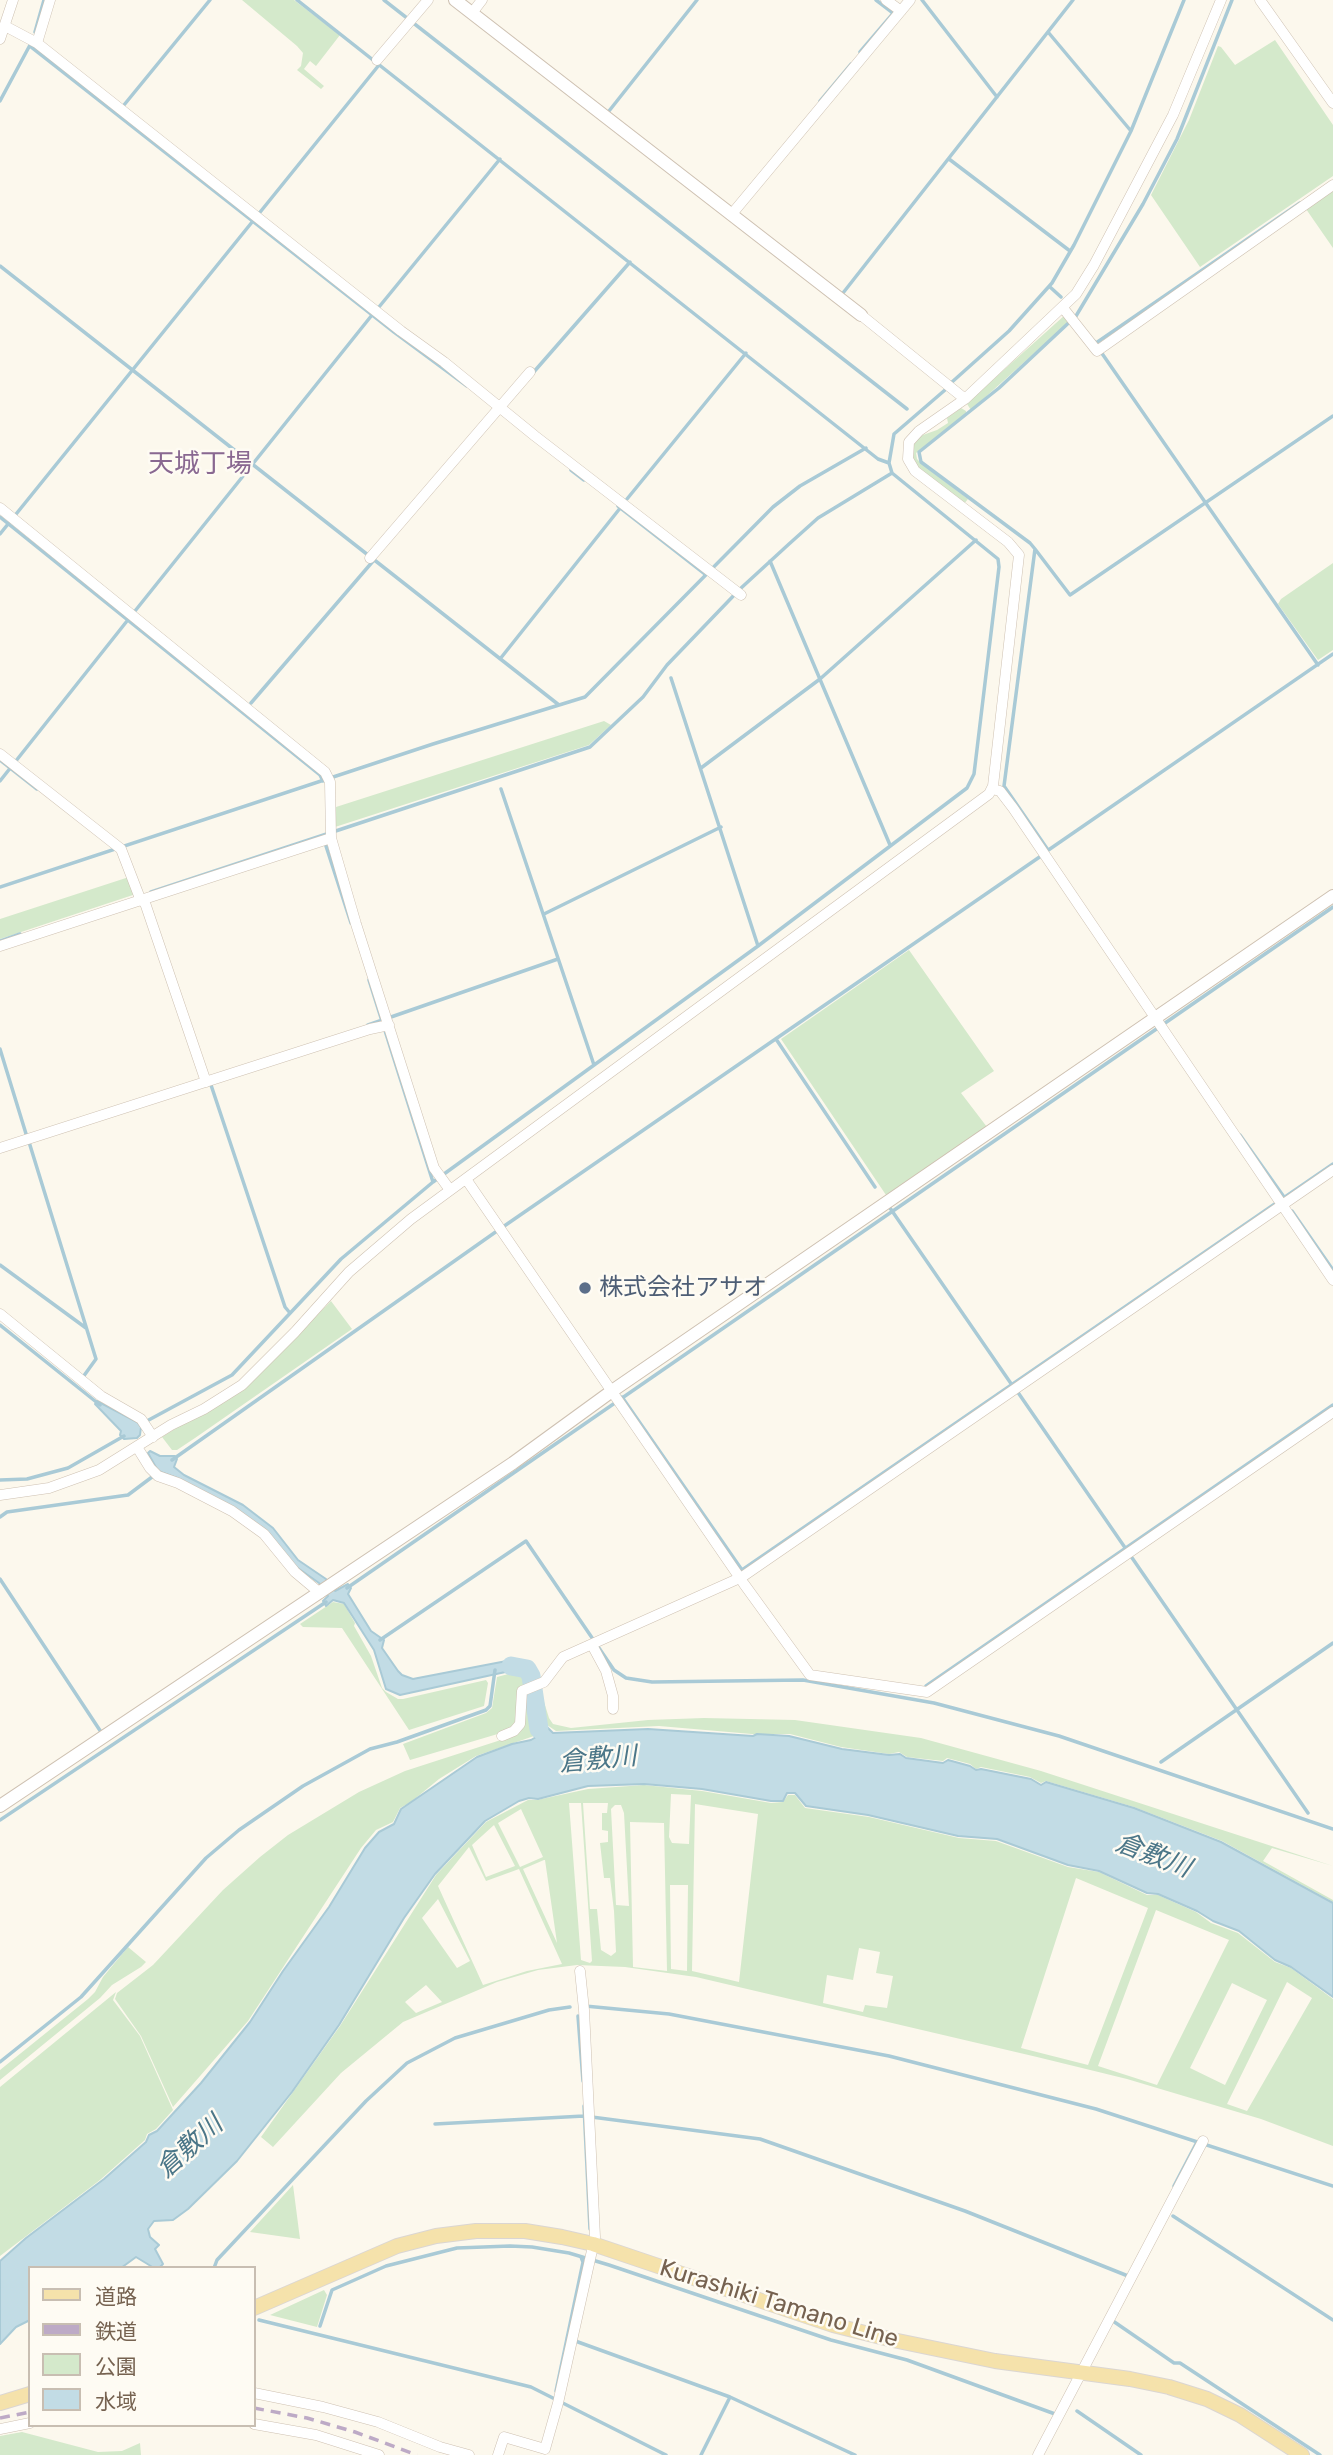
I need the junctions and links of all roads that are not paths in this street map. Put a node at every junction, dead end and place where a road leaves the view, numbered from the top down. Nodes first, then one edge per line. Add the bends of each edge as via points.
1 (13, 0) edge
2 (50, 0) edge
3 (428, 0) edge
4 (454, 0) edge
5 (482, 0) edge
6 (886, 0) edge
7 (910, 0) edge
8 (1221, 0) edge
9 (1260, 0) edge
10 (898, 9) junction
11 (472, 13) junction
12 (5, 26) junction
13 (0, 39) edge
14 (37, 43) junction
15 (377, 61) dead end
16 (1333, 103) edge
17 (1333, 185) edge
18 (731, 215) junction
19 (1063, 308) junction
20 (861, 315) joint
21 (530, 372) dead end
22 (965, 400) junction
23 (499, 407) junction
24 (0, 508) edge
25 (371, 557) dead end
26 (739, 593) dead end
27 (0, 754) edge
28 (992, 789) junction
29 (328, 836) junction
30 (1333, 896) edge
31 (141, 898) junction
32 (0, 946) edge
33 (385, 1023) junction
34 (1157, 1024) junction
35 (207, 1080) junction
36 (0, 1148) edge
37 (1333, 1170) edge
38 (466, 1179) junction
39 (450, 1190) junction
40 (1280, 1203) junction
41 (1333, 1280) edge
42 (0, 1314) edge
43 (616, 1397) junction
44 (1333, 1412) edge
45 (153, 1437) junction
46 (137, 1447) junction
47 (0, 1495) edge
48 (742, 1577) junction
49 (325, 1589) junction
50 (595, 1643) junction
51 (613, 1709) dead end
52 (502, 1736) dead end
53 (0, 1806) edge
54 (580, 1971) dead end
55 (1202, 2144) dead end
56 (590, 2254) junction
57 (256, 2307) edge
58 (1082, 2372) junction
59 (256, 2393) edge
60 (28, 2395) edge
61 (0, 2403) edge
62 (28, 2423) edge
63 (256, 2424) edge
64 (0, 2429) edge
65 (379, 2455) edge
66 (470, 2455) edge
67 (498, 2455) edge
68 (1038, 2455) edge
69 (1302, 2455) edge

1 - 12 street
2 - 14 street
3 - 15 street
4 - 11 street
5 - 11 street
6 - 10 street
7 - 10 street
8 - 19 street via 1173,115 1094,265
9 - 16 street
10 - 18 street
11 - 18 street
12 - 13 street
12 - 14 street
14 - 23 street
17 - 19 street via 1097,351
18 - 20 street
19 - 22 street
20 - 22 street
21 - 23 street
22 - 28 street via 915,434 907,455 915,471 1019,555
23 - 25 street
23 - 26 street
24 - 29 street via 329,779
27 - 31 street via 120,847
28 - 34 street via 1000,791 1013,808
28 - 38 street
29 - 31 street
29 - 33 street
30 - 34 street
31 - 32 street
31 - 35 street
33 - 35 street
33 - 39 street via 440,1177
34 - 40 street
34 - 43 street
35 - 36 street
37 - 40 street
38 - 39 street
38 - 43 street
39 - 45 street via 349,1272 242,1385
40 - 41 street
40 - 48 street
42 - 45 street via 101,1396 144,1423
43 - 48 street
43 - 49 street
44 - 48 street via 927,1692 810,1675
45 - 46 street
46 - 47 street via 74,1480
46 - 49 street via 156,1474 238,1514 264,1534 295,1572
48 - 50 street
49 - 53 street
50 - 51 street
50 - 52 street via 563,1657 544,1682 522,1691 520,1724
54 - 56 street via 590,2117 594,2237
55 - 58 street
56 - 57 main road, Kurashiki Tamano Line via 524,2231 436,2236 397,2246
56 - 58 main road, Kurashiki Tamano Line via 918,2346
56 - 67 street via 545,2449 504,2437
58 - 68 street
58 - 69 main road, Kurashiki Tamano Line via 1169,2387 1207,2399
59 - 66 street via 378,2422
60 - 61 main road
62 - 64 street
63 - 65 street via 316,2435

